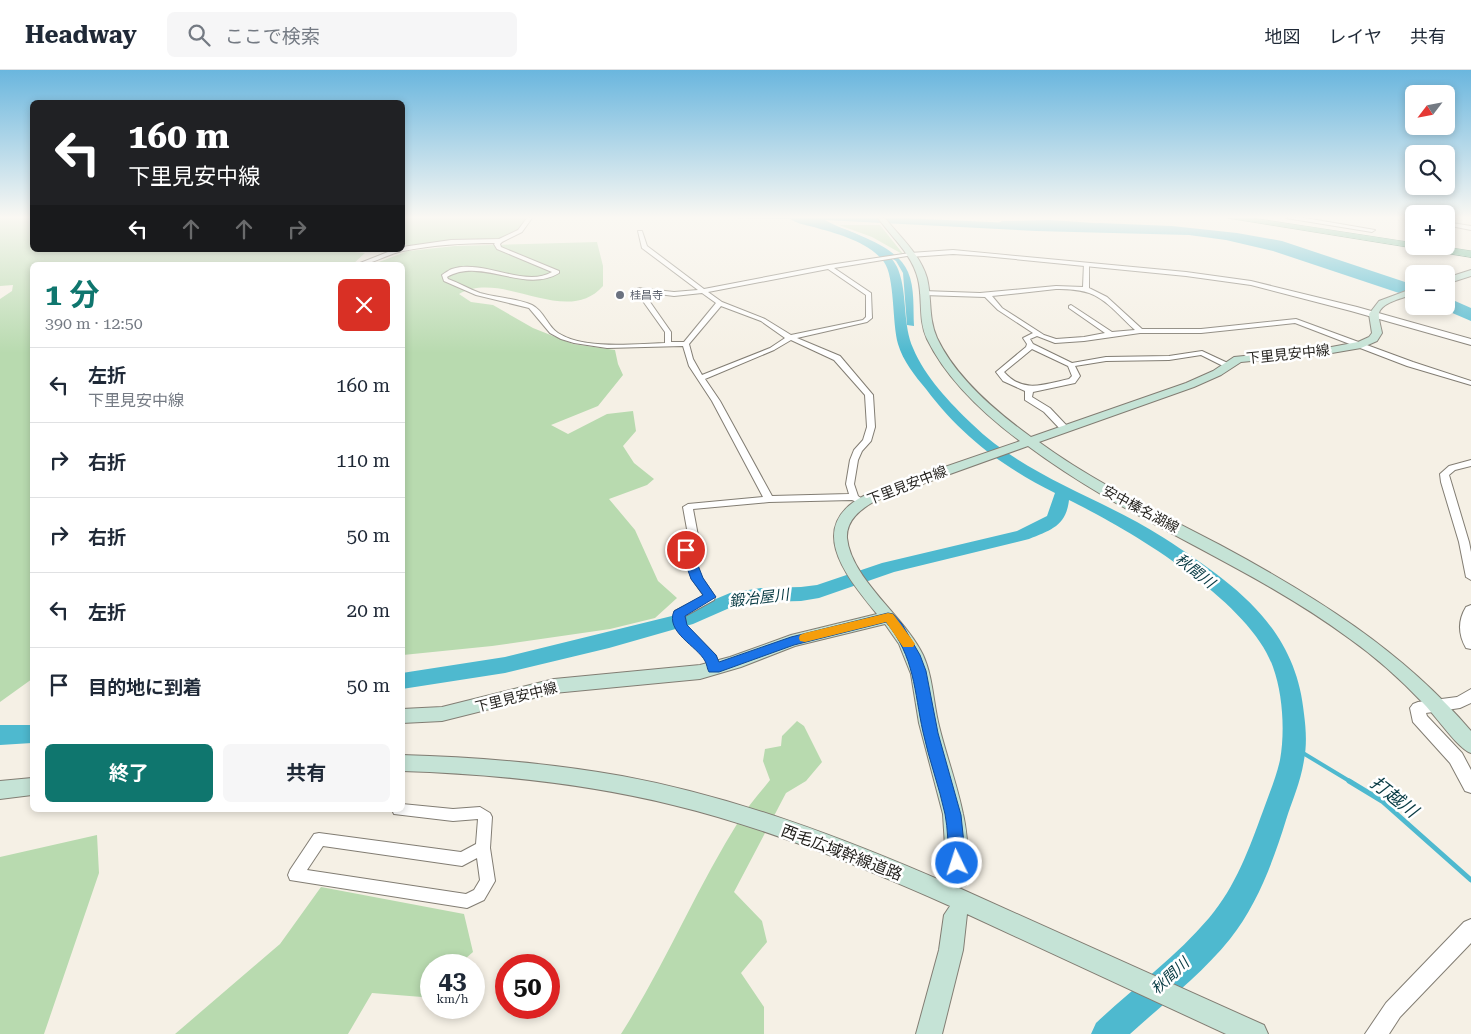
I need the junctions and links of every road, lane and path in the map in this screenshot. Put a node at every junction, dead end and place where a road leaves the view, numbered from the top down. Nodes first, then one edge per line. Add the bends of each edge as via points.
1 (535, 263) edge
2 (666, 263) edge
3 (853, 263) edge
4 (913, 263) edge
5 (1075, 263) edge
6 (1086, 264) junction
7 (829, 267) junction
8 (1469, 275) edge
9 (1455, 278) edge
10 (1086, 290) junction
11 (704, 291) junction
12 (923, 293) junction
13 (987, 295) junction
14 (1405, 295) edge
15 (720, 303) junction
16 (1071, 307) dead end
17 (1374, 314) junction
18 (1140, 331) junction
19 (1039, 333) junction
20 (1111, 334) junction
21 (791, 337) junction
22 (1471, 342) edge
23 (668, 344) junction
24 (686, 344) junction
25 (1361, 345) junction
26 (1030, 346) junction
27 (1071, 365) junction
28 (1228, 365) junction
29 (702, 378) junction
30 (1471, 383) edge
31 (1030, 390) junction
32 (1065, 429) junction
33 (1023, 443) junction
34 (1471, 463) edge
35 (769, 499) junction
36 (858, 499) junction
37 (1471, 576) edge
38 (1471, 610) edge
39 (888, 617) junction
40 (1471, 644) edge
41 (714, 669) junction
42 (1471, 695) edge
43 (1438, 705) junction
44 (405, 716) edge
45 (1471, 745) edge
46 (405, 763) edge
47 (1471, 786) edge
48 (30, 787) edge
49 (0, 790) edge
50 (405, 811) edge
51 (483, 848) junction
52 (958, 878) dead end
53 (956, 915) dead end
54 (1471, 929) edge
55 (930, 1034) edge
56 (1255, 1034) edge
57 (1376, 1034) edge

1 - 23 street via 557,272 548,277 532,278 458,270 444,276 446,280 478,294 537,310 543,323 562,338 588,344
2 - 11 street
3 - 7 street
4 - 12 main road, 安中榛名湖線 via 921,272
5 - 6 street
6 - 10 street
6 - 17 street via 1243,281
7 - 11 street
7 - 21 street via 868,294 869,318
8 - 9 main road
10 - 13 street via 1055,288
10 - 18 street via 1108,303
11 - 15 street
11 - 23 street via 674,294 638,290 668,332
12 - 13 street
12 - 33 main road, 安中榛名湖線 via 928,329 934,343
13 - 19 street via 1000,309
14 - 17 main road via 1382,303
15 - 21 street via 763,320
15 - 24 street
16 - 20 street
17 - 22 street
17 - 25 main road via 1377,333
18 - 20 street
18 - 25 street via 1210,330 1296,321
19 - 20 street via 1061,342
19 - 26 street via 1026,338
21 - 29 street via 772,349
21 - 36 street via 837,358 870,395 871,427 867,441 854,460 850,484
23 - 24 street
24 - 29 street via 690,361
25 - 28 main road, 下里見安中線 via 1238,359
25 - 30 street
26 - 27 street
26 - 31 street via 1000,372 1006,379
27 - 28 street via 1106,359 1169,358 1202,353
27 - 31 street via 1076,376 1072,382
28 - 32 main road, 下里見安中線 via 1190,385
29 - 35 street via 741,449 754,466
31 - 32 street via 1028,398 1047,410
32 - 33 main road, 下里見安中線
33 - 36 main road, 下里見安中線
33 - 43 main road, 安中榛名湖線 via 1251,568 1324,612 1383,655
34 - 37 street via 1452,468 1444,474
35 - 36 street
35 - 41 street via 688,507 694,541 686,550 697,579 710,597 679,614 681,627 712,659
36 - 39 main road, 下里見安中線 via 840,533 844,557
38 - 40 street via 1466,631
39 - 41 main road, 下里見安中線 via 791,641
39 - 52 main road via 906,640 920,671 931,733 953,815
41 - 44 main road, 下里見安中線 via 554,686 442,714
42 - 43 street via 1460,702
43 - 45 main road, 安中榛名湖線
43 - 47 street via 1418,708 1419,718 1456,758
46 - 56 main road, 西毛広域幹線道路 via 461,765 583,778 625,785 747,817 878,864
48 - 49 main road
50 - 51 street via 453,815 480,813 485,818
51 - 51 street via 488,881 479,895 467,901 296,875 320,839 462,860
53 - 55 main road via 951,950
54 - 57 street via 1393,1010

